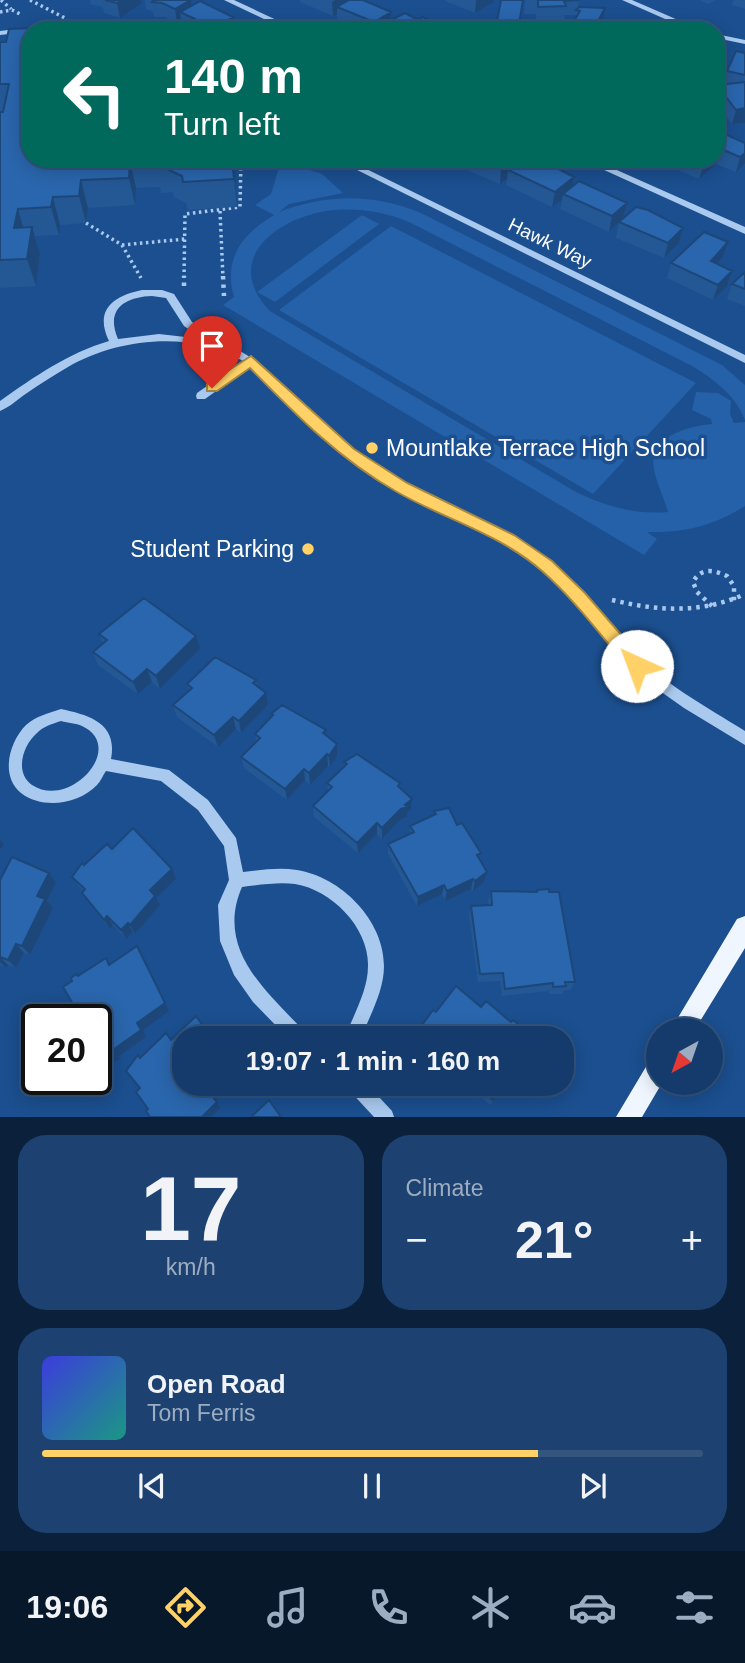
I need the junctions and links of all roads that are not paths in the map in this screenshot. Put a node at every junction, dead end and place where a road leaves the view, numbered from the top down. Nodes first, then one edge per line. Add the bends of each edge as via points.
1 (228, 0) edge
2 (626, 0) edge
3 (275, 21) edge
4 (676, 21) edge
5 (21, 30) edge
6 (0, 33) edge
7 (725, 38) edge
8 (745, 42) edge
9 (357, 168) edge
10 (604, 168) edge
11 (745, 231) edge
12 (115, 342) junction
13 (226, 348) junction
14 (745, 359) edge
15 (251, 361) junction
16 (201, 396) dead end
17 (0, 407) edge
18 (745, 739) edge
19 (104, 764) junction
20 (237, 880) junction
21 (745, 927) edge
22 (689, 1018) edge
23 (288, 1026) edge
24 (357, 1026) edge
25 (646, 1088) edge
26 (366, 1096) edge
27 (386, 1117) edge
28 (628, 1117) edge

1 - 3 street
2 - 4 street
5 - 6 street
7 - 8 street
9 - 14 street, Hawk Way
10 - 11 street
12 - 13 street via 162,338
12 - 13 street via 110,313 124,299 148,291 170,296 188,324
12 - 17 street via 65,361
13 - 15 street
15 - 16 street
15 - 18 street via 349,453 402,488 508,539 547,566 637,666
19 - 19 street via 91,783 71,795 48,798 29,791 16,776 15,757 23,737 40,722 61,715 82,717 98,727 106,744
19 - 20 street via 164,775 204,804 231,843
20 - 23 street via 226,905 228,941 246,978
20 - 24 street via 299,877 326,887 351,909 370,933 376,966
21 - 22 main road
25 - 28 main road
26 - 27 street

